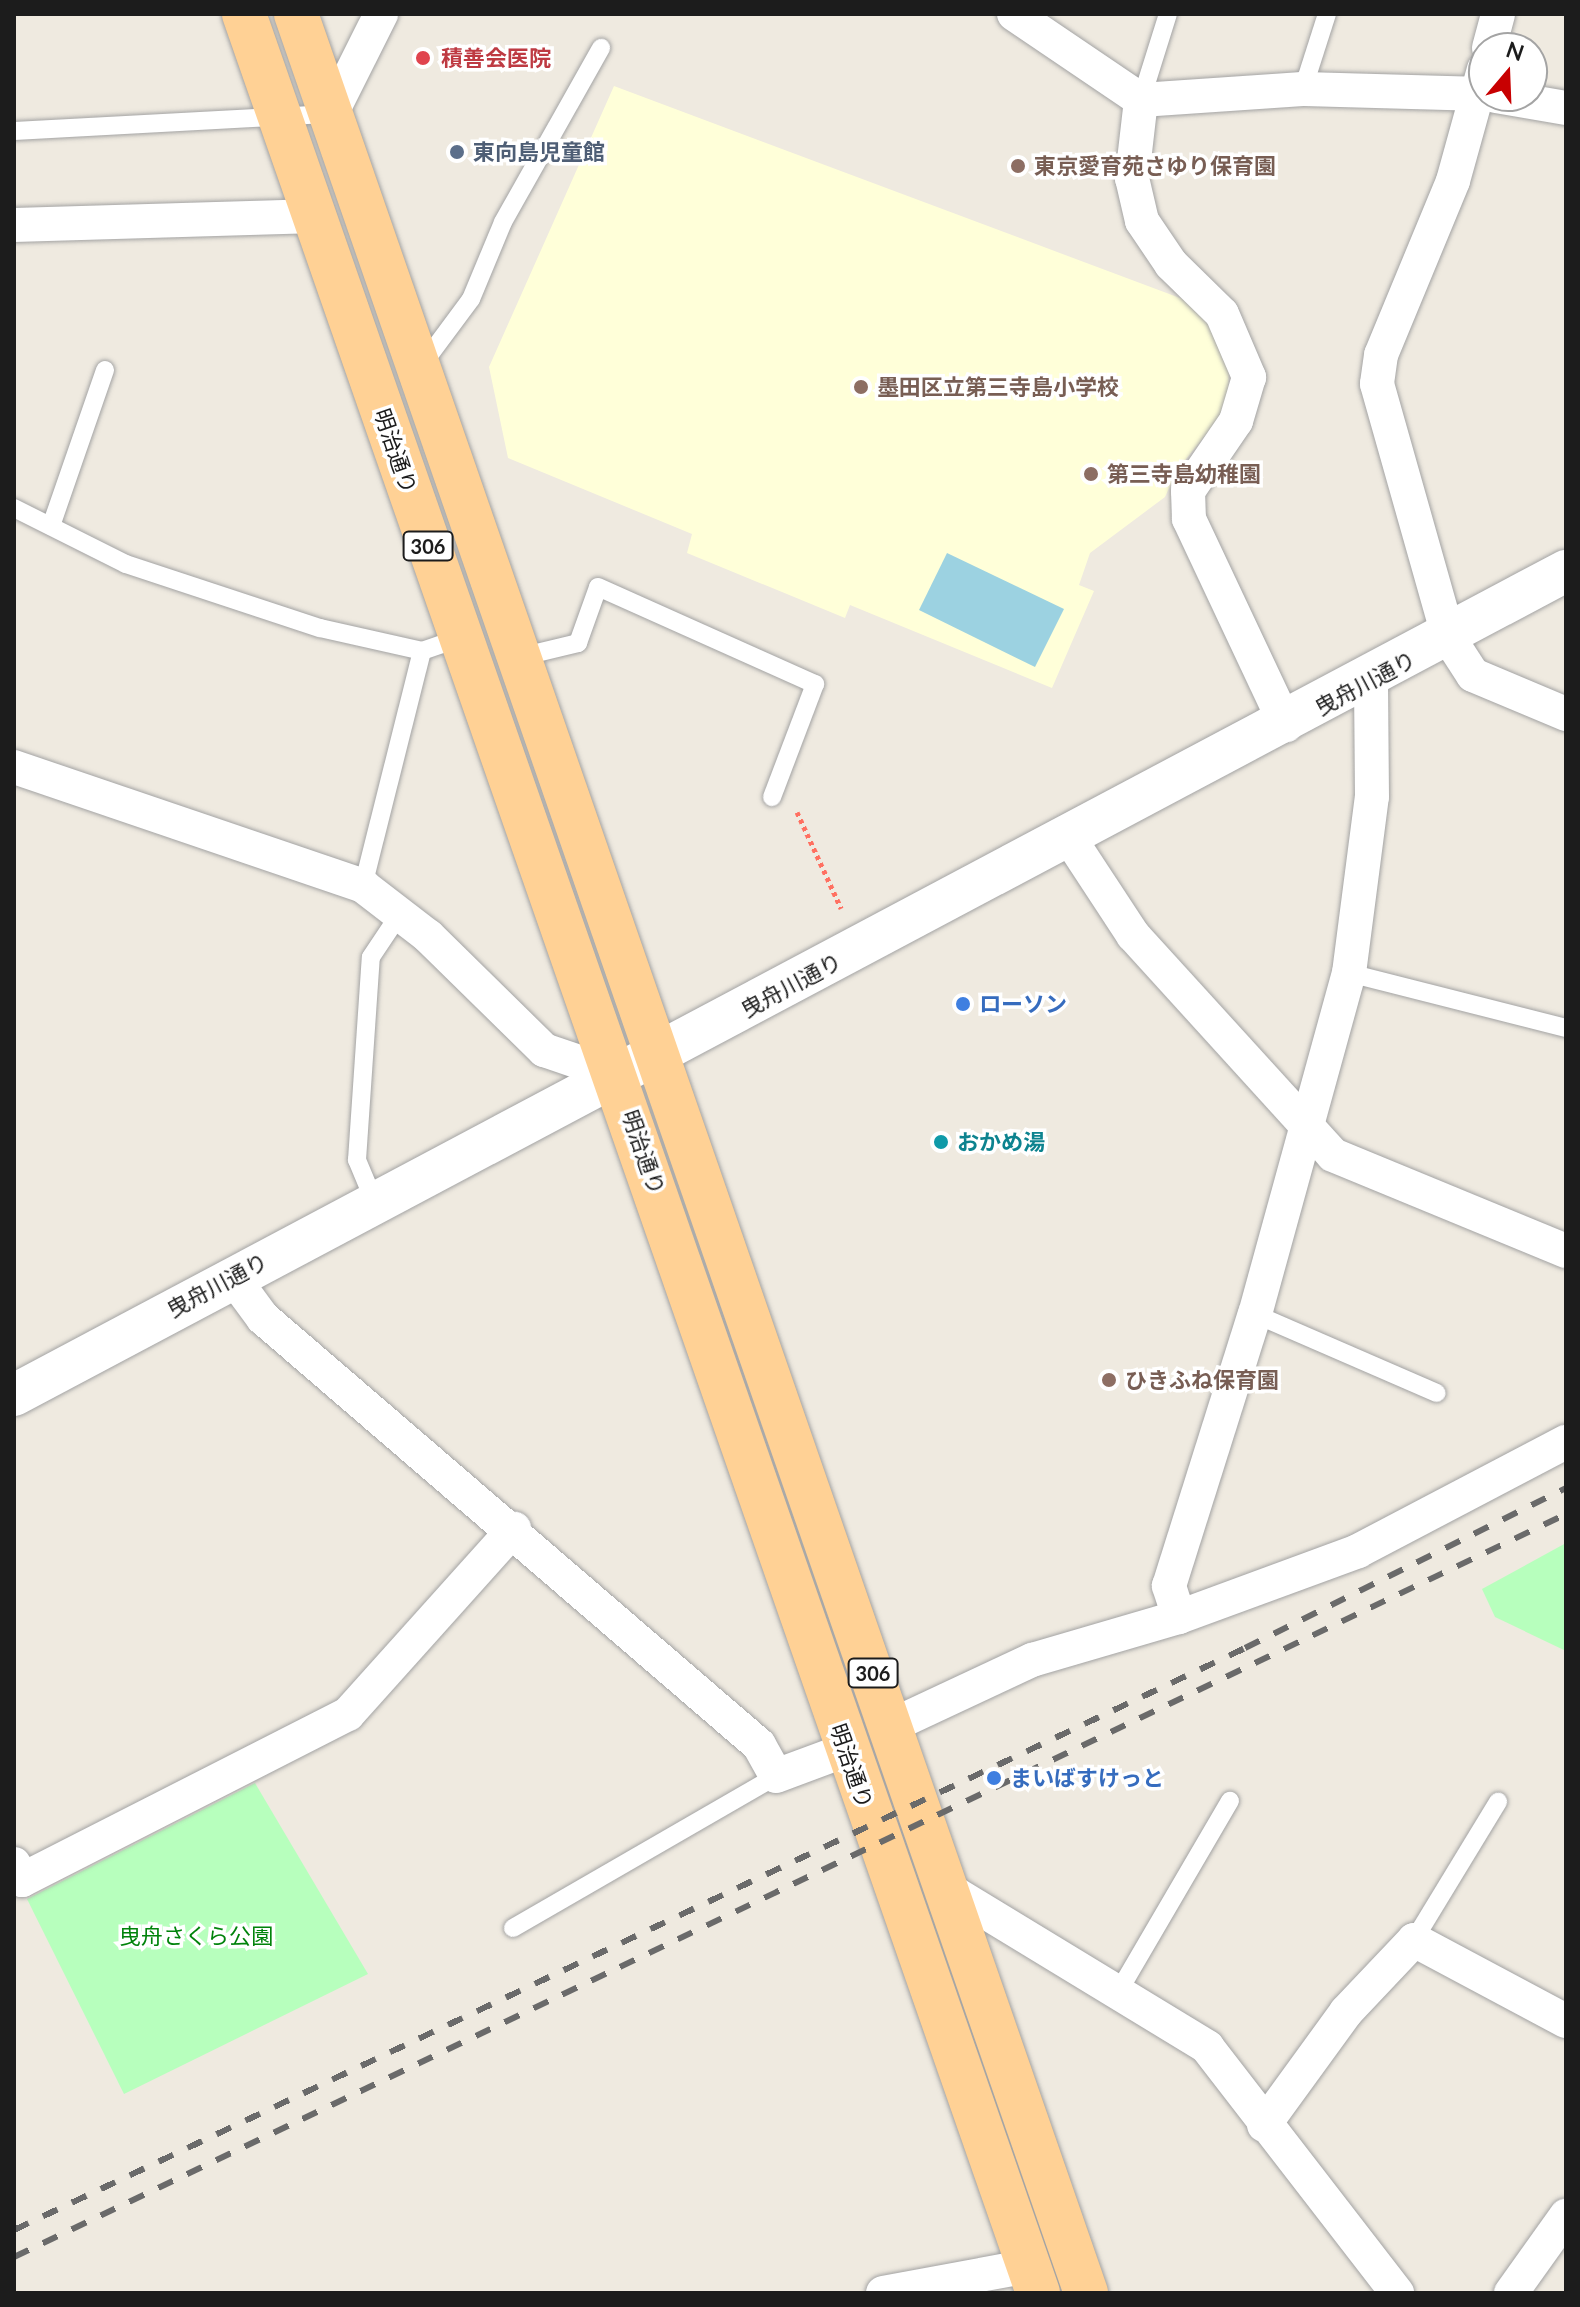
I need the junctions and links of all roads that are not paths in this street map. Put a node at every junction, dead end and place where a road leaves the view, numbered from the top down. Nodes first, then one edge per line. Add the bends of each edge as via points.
1 (244, 14) edge
2 (296, 14) edge
3 (381, 14) edge
4 (1014, 14) edge
5 (1168, 14) edge
6 (1327, 14) edge
7 (601, 48) dead end
8 (1468, 88) edge
9 (1303, 89) junction
10 (1141, 100) junction
11 (1477, 112) edge
12 (331, 114) junction
13 (280, 118) junction
14 (14, 131) edge
15 (317, 216) junction
16 (14, 225) edge
17 (421, 367) junction
18 (105, 370) dead end
19 (14, 508) edge
20 (51, 526) junction
21 (1566, 571) edge
22 (1449, 638) junction
23 (440, 644) junction
24 (520, 657) junction
25 (1371, 679) junction
26 (1566, 714) edge
27 (1286, 725) junction
28 (14, 767) edge
29 (772, 797) road end
30 (1070, 839) junction
31 (363, 886) junction
32 (399, 915) junction
33 (1349, 973) junction
34 (1566, 1028) edge
35 (660, 1054) junction
36 (617, 1075) junction
37 (1309, 1129) junction
38 (375, 1203) junction
39 (1566, 1251) edge
40 (232, 1276) junction
41 (1255, 1314) junction
42 (1437, 1393) dead end
43 (14, 1395) edge
44 (1566, 1442) edge
45 (514, 1529) junction
46 (1179, 1617) junction
47 (891, 1726) junction
48 (846, 1750) junction
49 (776, 1776) junction
50 (1230, 1801) dead end
51 (1498, 1802) dead end
52 (14, 1864) edge
53 (946, 1888) junction
54 (513, 1928) dead end
55 (1414, 1940) junction
56 (1120, 1989) junction
57 (1566, 2021) edge
58 (1264, 2125) junction
59 (1566, 2216) edge
60 (1033, 2280) edge
61 (883, 2293) edge
62 (1086, 2293) edge
63 (1397, 2293) edge
64 (1511, 2293) edge

1 - 13 main road, 明治通り / 306
2 - 12 main road, 306
3 - 12 street
4 - 10 street
5 - 10 lane
6 - 9 lane
7 - 17 lane via 503,222 471,299
8 - 9 street
9 - 10 street
10 - 27 street via 1132,178 1142,221 1171,264 1222,314 1249,377 1236,421 1188,491 1189,519
11 - 22 street via 1381,355 1377,384
12 - 13 lane
12 - 17 main road, 306
13 - 14 lane
13 - 15 main road, 明治通り / 306
15 - 16 street
15 - 23 main road, 明治通り / 306
17 - 24 main road, 306
18 - 20 lane
19 - 20 lane
20 - 23 lane via 140,569 320,628
21 - 22 street, 曳舟川通り
22 - 25 street, 曳舟川通り
22 - 26 street via 1473,675
23 - 31 lane
23 - 36 main road, 明治通り / 306
24 - 29 lane via 578,643 598,587 815,684
24 - 35 main road, 306
25 - 27 street, 曳舟川通り
25 - 33 street via 1372,797
27 - 30 street, 曳舟川通り
28 - 31 street
30 - 35 street, 曳舟川通り
30 - 37 street via 1133,935
31 - 32 street
32 - 36 street via 544,1050
32 - 38 lane via 371,957 357,1160
33 - 34 lane
33 - 37 street
35 - 36 street, 曳舟川通り
35 - 47 main road, 306
36 - 38 street, 曳舟川通り
36 - 48 main road, 明治通り / 306
37 - 39 street via 1333,1155
37 - 41 street
38 - 40 street, 曳舟川通り
40 - 43 street, 曳舟川通り
40 - 45 street via 263,1318
41 - 42 lane
41 - 46 street via 1169,1586
44 - 46 street via 1358,1551
45 - 49 street via 759,1745
45 - 52 street via 348,1714 22,1880
46 - 47 street via 1032,1660
47 - 53 main road, 306
48 - 49 street
48 - 60 main road, 明治通り / 306
49 - 54 lane
50 - 56 lane
51 - 55 lane
53 - 56 street
53 - 62 main road, 306
55 - 57 street
55 - 58 street via 1346,2012
56 - 58 street via 1207,2047
58 - 63 street
59 - 64 street
60 - 61 street

